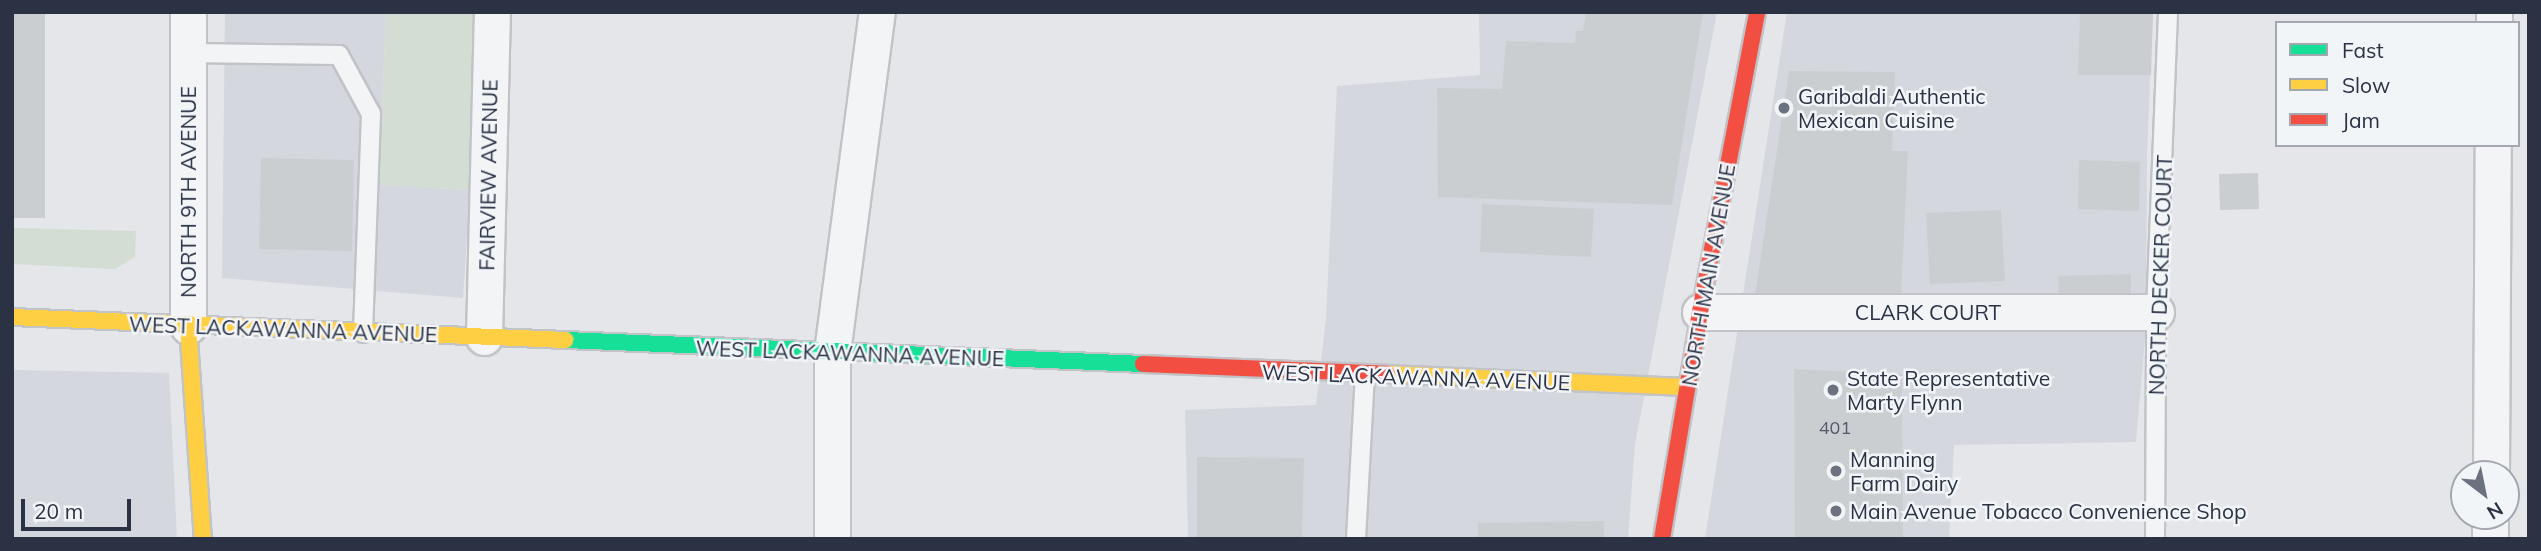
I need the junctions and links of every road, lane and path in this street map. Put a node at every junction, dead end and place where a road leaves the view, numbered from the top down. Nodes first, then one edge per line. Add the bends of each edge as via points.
1 (188, 12) edge
2 (492, 12) edge
3 (877, 12) edge
4 (1758, 12) edge
5 (2168, 12) edge
6 (188, 53) junction
7 (2493, 147) edge
8 (1700, 312) junction
9 (2156, 312) junction
10 (12, 317) edge
11 (188, 326) junction
12 (363, 333) junction
13 (484, 337) junction
14 (832, 352) junction
15 (1366, 375) junction
16 (1687, 387) junction
17 (2491, 460) edge
18 (203, 539) edge
19 (832, 539) edge
20 (1356, 539) edge
21 (1662, 539) edge
22 (2155, 539) edge

1 - 6 street, NORTH 9TH AVENUE
2 - 13 street, FAIRVIEW AVENUE
3 - 14 street
4 - 8 main road, NORTH MAIN AVENUE
5 - 9 lane, NORTH DECKER COURT
6 - 11 street, NORTH 9TH AVENUE
6 - 12 lane via 339,55 371,114
7 - 17 street
8 - 9 street, CLARK COURT
8 - 16 main road, NORTH MAIN AVENUE
9 - 22 lane, NORTH DECKER COURT
10 - 11 main road, WEST LACKAWANNA AVENUE
11 - 12 main road, WEST LACKAWANNA AVENUE
11 - 18 main road, NORTH 9TH AVENUE
12 - 13 main road, WEST LACKAWANNA AVENUE
13 - 14 main road, WEST LACKAWANNA AVENUE
14 - 15 main road, WEST LACKAWANNA AVENUE
14 - 19 street
15 - 16 main road, WEST LACKAWANNA AVENUE
15 - 20 lane
16 - 21 main road, NORTH MAIN AVENUE

